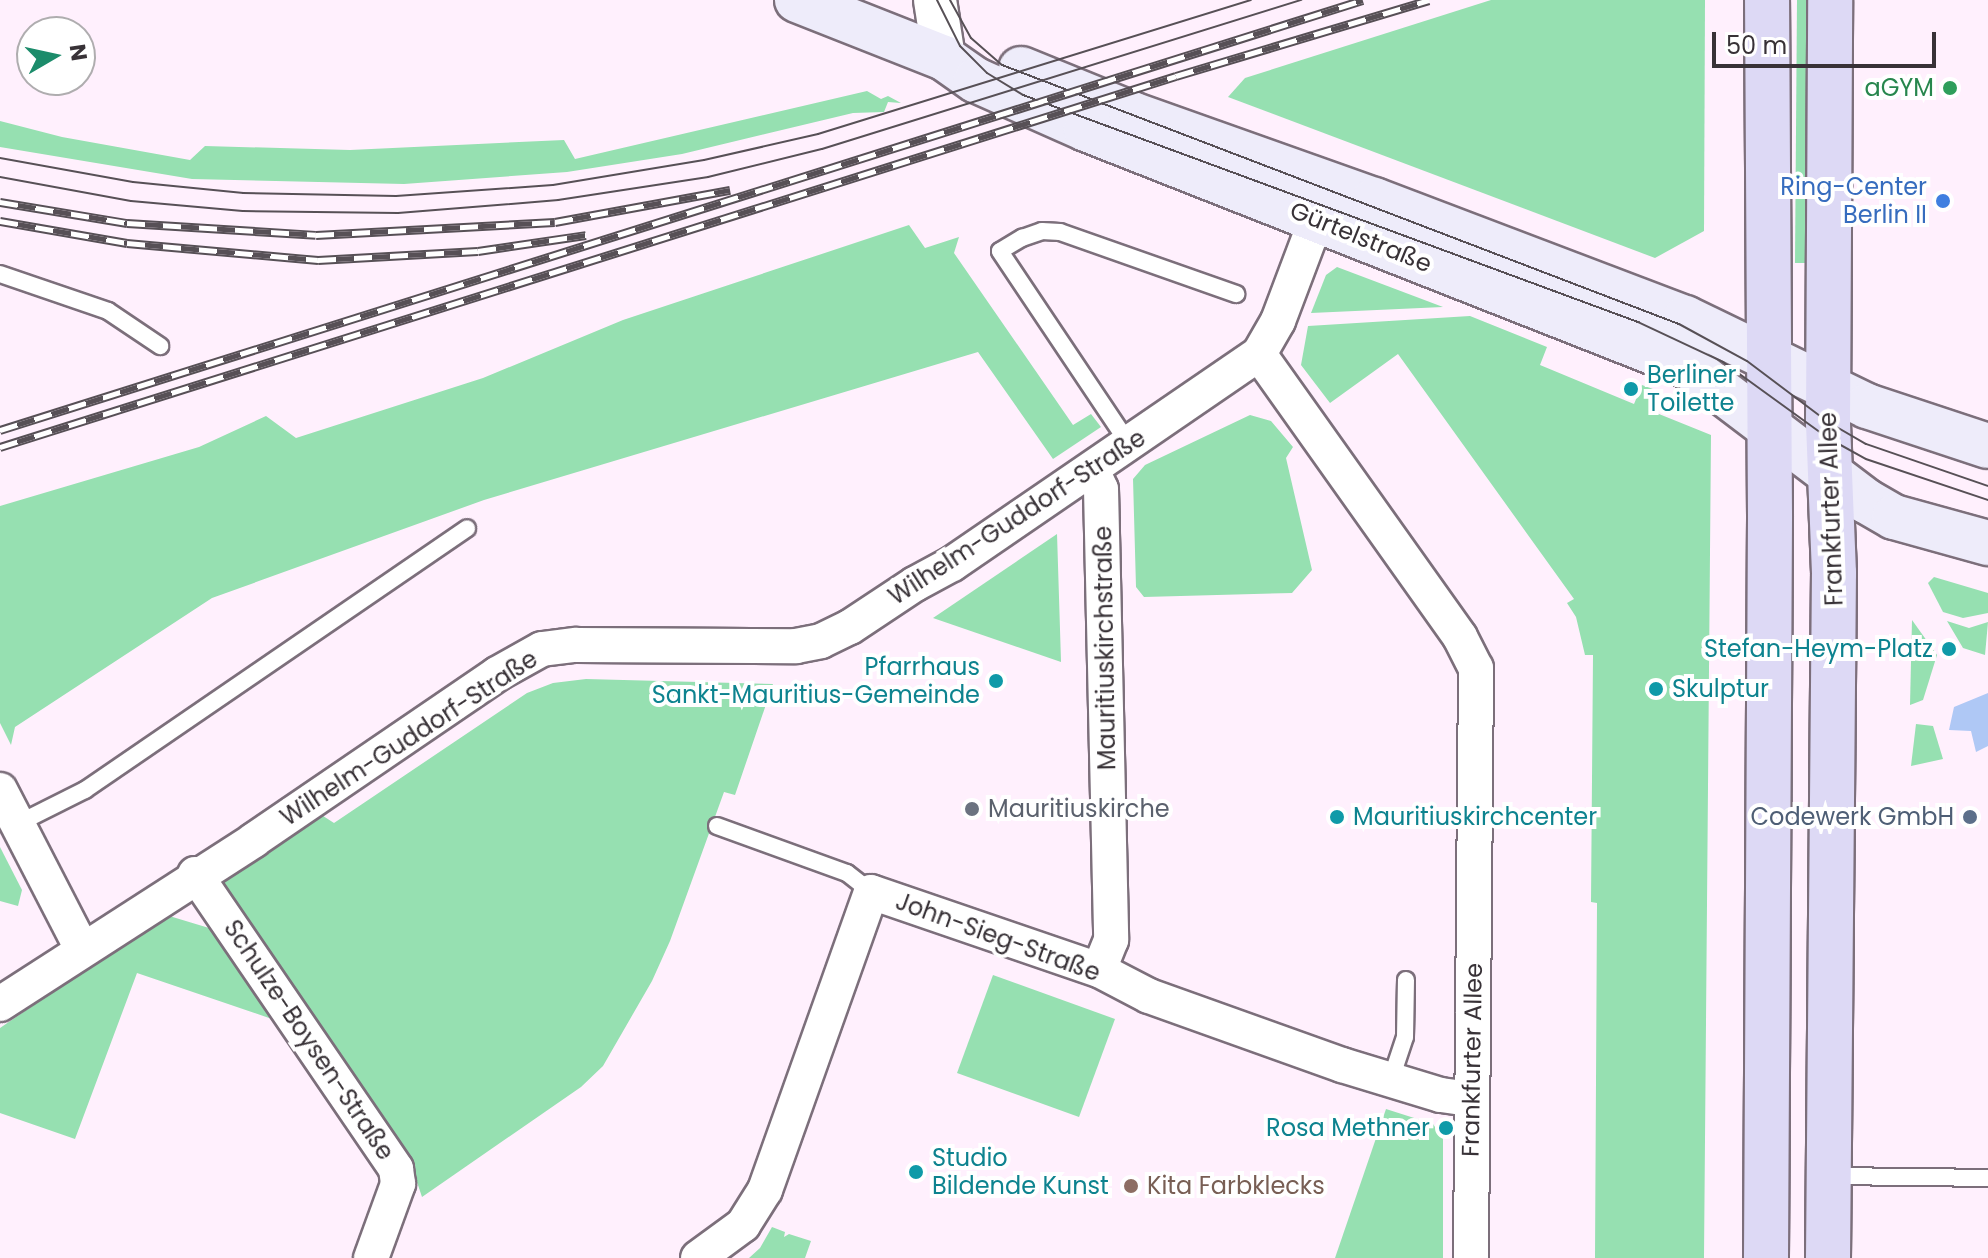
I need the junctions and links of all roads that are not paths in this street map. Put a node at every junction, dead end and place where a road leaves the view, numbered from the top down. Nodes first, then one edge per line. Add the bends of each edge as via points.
1 (797, 0) edge
2 (935, 0) edge
3 (1767, 0) edge
4 (1830, 0) edge
5 (944, 58) junction
6 (1317, 218) junction
7 (0, 274) edge
8 (1236, 294) dead end
9 (160, 346) dead end
10 (1259, 354) junction
11 (1769, 359) junction
12 (1828, 388) junction
13 (1770, 430) junction
14 (1129, 444) junction
15 (1988, 446) edge
16 (1092, 470) junction
17 (1830, 474) junction
18 (467, 528) dead end
19 (1988, 543) edge
20 (0, 790) edge
21 (17, 824) junction
22 (717, 826) dead end
23 (195, 874) junction
24 (871, 892) junction
25 (82, 949) junction
26 (1099, 970) junction
27 (1406, 980) dead end
28 (0, 1004) edge
29 (1391, 1079) junction
30 (1471, 1099) junction
31 (1828, 1176) junction
32 (1988, 1178) edge
33 (371, 1258) edge
34 (698, 1258) edge
35 (1471, 1258) edge
36 (1766, 1258) edge
37 (1828, 1258) edge

1 - 5 main road, Gürtelstraße
2 - 5 street
3 - 11 main road
4 - 12 main road, Frankfurter Allee
5 - 6 main road, Gürtelstraße via 976,80 1086,129
5 - 11 main road, Gürtelstraße via 1004,62 1685,318
6 - 10 street, Wilhelm-Guddorf-Straße via 1278,321
6 - 13 main road, Gürtelstraße via 1688,366
7 - 9 lane via 108,311
8 - 14 lane via 1060,232 1042,231 1000,251
10 - 14 street, Wilhelm-Guddorf-Straße
10 - 30 street, Frankfurter Allee via 1460,637 1476,668
11 - 12 main road, Gürtelstraße
11 - 13 main road
12 - 15 main road, Gürtelstraße via 1910,423
12 - 17 main road, Frankfurter Allee
13 - 17 main road, Gürtelstraße
13 - 36 main road
14 - 16 street, Wilhelm-Guddorf-Straße
16 - 23 street, Wilhelm-Guddorf-Straße via 952,564 821,641 767,647 556,646 528,656
16 - 26 street, Mauritiuskirchstraße via 1101,489 1111,940
17 - 19 main road, Gürtelstraße via 1894,517
17 - 31 main road, Frankfurter Allee via 1834,589
18 - 21 lane via 85,790
20 - 21 street
21 - 25 street
22 - 24 lane via 847,873
23 - 25 street, Wilhelm-Guddorf-Straße
23 - 33 street, Schulze-Boysen-Straße via 396,1169 398,1184
24 - 26 street, John-Sieg-Straße
24 - 34 street, John-Sieg-Straße via 765,1190 743,1225
25 - 28 street, Wilhelm-Guddorf-Straße
26 - 29 street, John-Sieg-Straße via 1149,996
27 - 29 lane via 1405,1037
29 - 30 street, John-Sieg-Straße
30 - 35 street, Frankfurter Allee
31 - 32 lane
31 - 37 main road, Frankfurter Allee

